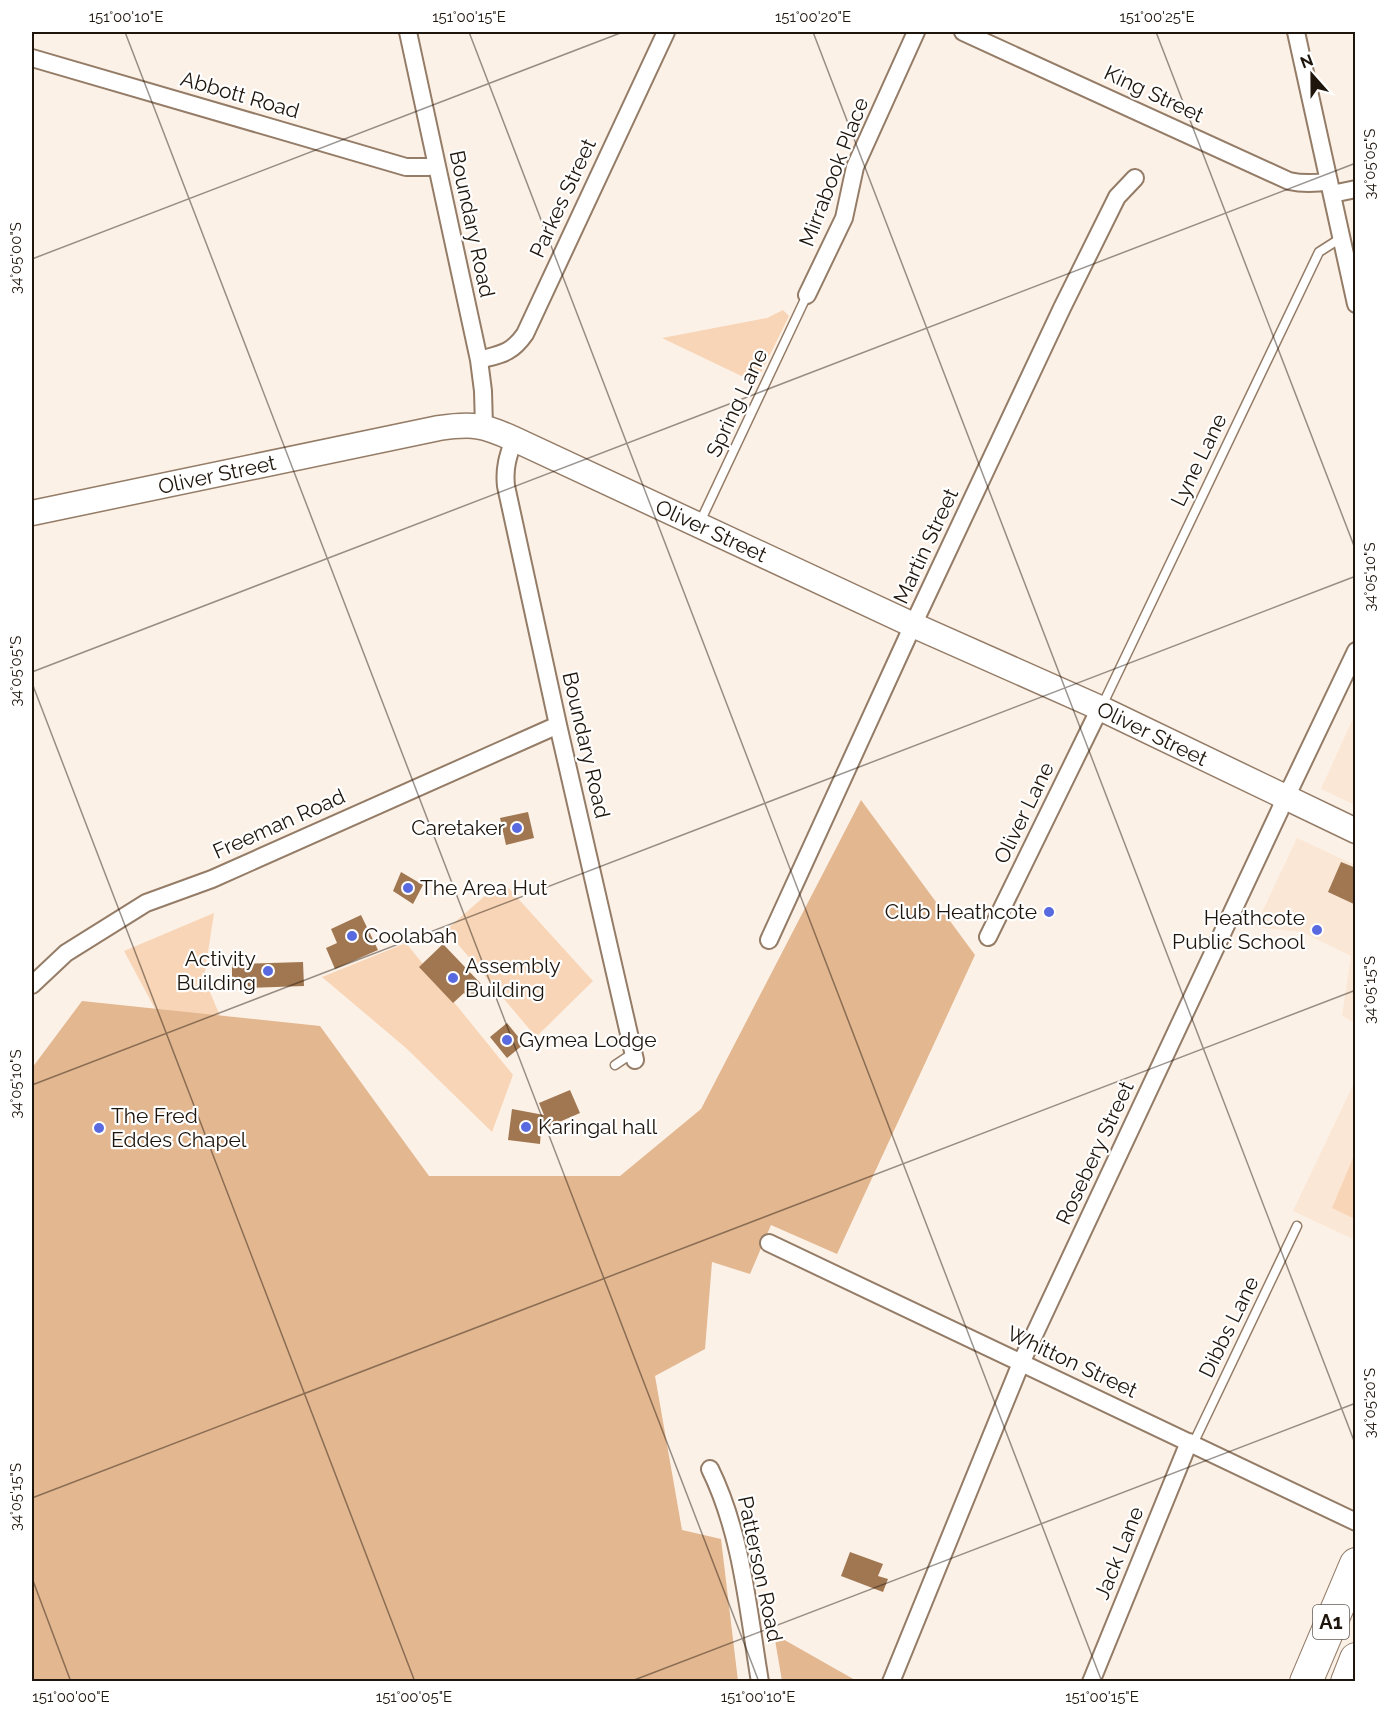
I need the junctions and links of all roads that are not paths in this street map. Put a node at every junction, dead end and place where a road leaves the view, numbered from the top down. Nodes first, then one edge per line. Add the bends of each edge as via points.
1 (408, 32) edge
2 (666, 32) edge
3 (916, 32) edge
4 (963, 32) edge
5 (1296, 32) edge
6 (32, 58) edge
7 (437, 165) junction
8 (1135, 178) dead end
9 (1330, 188) junction
10 (1356, 189) edge
11 (1341, 238) junction
12 (807, 295) joint
13 (1356, 304) edge
14 (478, 360) junction
15 (484, 427) junction
16 (514, 439) junction
17 (32, 513) edge
18 (698, 526) junction
19 (913, 625) junction
20 (1356, 651) edge
21 (1100, 708) junction
22 (558, 725) junction
23 (1284, 798) junction
24 (1356, 831) edge
25 (988, 937) dead end
26 (769, 940) dead end
27 (32, 985) edge
28 (634, 1057) joint
29 (615, 1065) dead end
30 (1297, 1226) dead end
31 (768, 1243) dead end
32 (1022, 1363) junction
33 (1191, 1443) junction
34 (710, 1469) dead end
35 (1356, 1522) edge
36 (1356, 1564) edge
37 (1356, 1659) edge
38 (760, 1682) edge
39 (891, 1682) edge
40 (1091, 1682) edge
41 (1306, 1682) edge
42 (1347, 1682) edge

1 - 7 street, Boundary Road
2 - 14 street, Parkes Street via 525,334 517,346
3 - 12 street, Mirrabook Place via 855,166 844,218
4 - 9 street, King Street via 1289,181
5 - 9 street
6 - 7 street, Abbott Road via 406,167
7 - 14 street, Boundary Road
8 - 19 street, Martin Street via 1112,207
9 - 10 street, King Street
9 - 11 street
11 - 13 street
11 - 21 lane, Lyne Lane via 1318,252
12 - 18 lane, Spring Lane
14 - 15 street, Boundary Road
15 - 16 street, Oliver Street
15 - 17 street, Oliver Street via 439,428
16 - 18 street, Oliver Street
16 - 22 street, Boundary Road via 506,463 506,486
18 - 19 street, Oliver Street
19 - 21 street, Oliver Street
19 - 26 street, Martin Street
20 - 23 street, Rosebery Street
21 - 23 street, Oliver Street
21 - 25 street, Oliver Lane
22 - 27 street, Freeman Road via 212,879 146,903 66,953
22 - 28 street, Boundary Road
23 - 24 street, Oliver Street
23 - 32 street, Rosebery Street
28 - 29 lane
30 - 33 lane, Dibbs Lane
31 - 32 street, Whitton Street
32 - 33 street, Whitton Street
32 - 39 street, Rosebery Street
33 - 35 street, Whitton Street
33 - 40 street, Jack Lane
34 - 38 street, Patterson Road via 722,1493 735,1538
36 - 41 highway, A1
37 - 42 highway, A1

